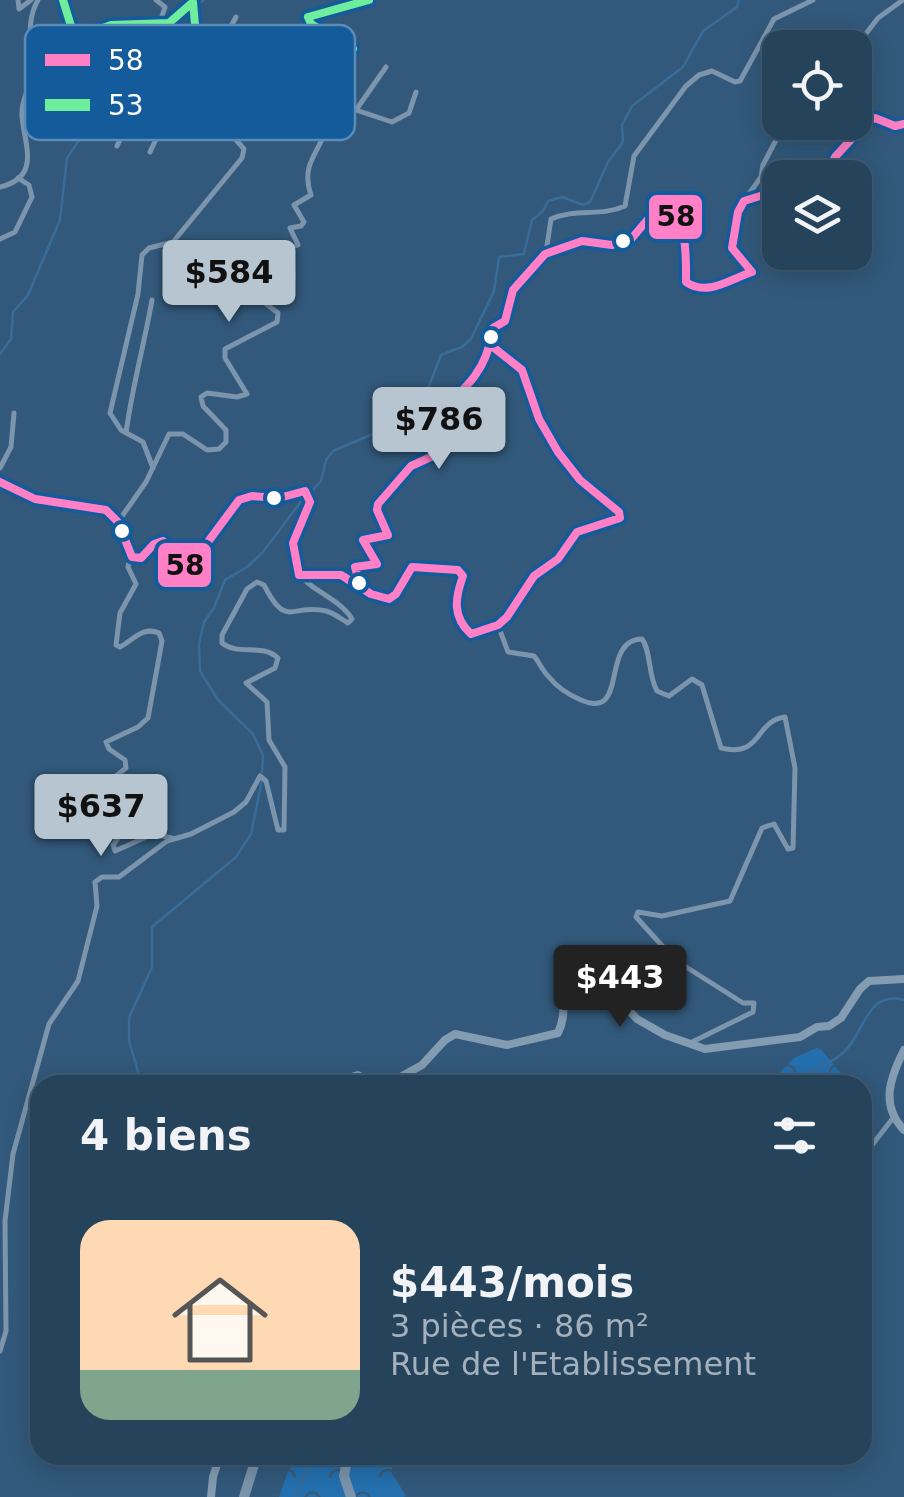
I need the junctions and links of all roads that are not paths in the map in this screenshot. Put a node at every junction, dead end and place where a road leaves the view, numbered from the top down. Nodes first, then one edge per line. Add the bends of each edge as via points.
1 (18, 0) edge
2 (34, 0) edge
3 (63, 0) edge
4 (156, 0) edge
5 (369, 0) edge
6 (813, 0) edge
7 (902, 0) edge
8 (236, 17) dead end
9 (31, 25) edge
10 (71, 25) edge
11 (110, 25) edge
12 (159, 25) junction
13 (197, 25) edge
14 (232, 25) edge
15 (313, 25) edge
16 (869, 30) edge
17 (386, 68) dead end
18 (416, 92) dead end
19 (25, 98) edge
20 (356, 110) joint
21 (872, 119) edge
22 (904, 124) edge
23 (25, 135) edge
24 (26, 140) edge
25 (119, 140) edge
26 (156, 140) edge
27 (239, 140) edge
28 (321, 140) edge
29 (776, 140) edge
30 (851, 140) edge
31 (116, 146) dead end
32 (150, 152) dead end
33 (834, 160) edge
34 (17, 178) junction
35 (0, 187) edge
36 (762, 196) edge
37 (744, 201) junction
38 (0, 239) edge
39 (546, 254) junction
40 (152, 300) dead end
41 (491, 336) junction
42 (14, 413) dead end
43 (126, 433) junction
44 (0, 468) edge
45 (153, 468) junction
46 (0, 482) edge
47 (118, 522) junction
48 (130, 556) junction
49 (299, 575) junction
50 (360, 586) junction
51 (498, 624) junction
52 (172, 838) junction
53 (904, 979) edge
54 (688, 1044) junction
55 (904, 1050) edge
56 (35, 1075) edge
57 (404, 1075) edge
58 (30, 1092) edge
59 (892, 1118) junction
60 (904, 1130) edge
61 (872, 1145) edge
62 (0, 1351) edge
63 (216, 1465) edge
64 (254, 1465) edge
65 (346, 1465) edge
66 (211, 1497) edge
67 (244, 1497) edge
68 (351, 1497) edge

1 - 2 street via 21,9
2 - 9 street
3 - 10 street
4 - 12 street via 165,7
5 - 15 street via 308,17
6 - 39 street via 774,19 740,81 712,71 693,79 634,156 625,206 550,219
7 - 16 street
8 - 14 street
11 - 12 street
12 - 13 street via 193,2
17 - 20 street
18 - 20 street via 409,114 398,121
19 - 23 street
21 - 22 street
24 - 34 street via 29,158
25 - 31 street
26 - 32 street
27 - 43 street via 239,162 173,242 142,254 110,413
28 - 45 street via 305,172 310,195 294,205 304,222 290,228 298,245 273,254 293,279 254,288 278,313 277,322 225,349 247,394 207,393 200,399 226,430 226,442 207,450 172,432
29 - 37 street
30 - 33 street
34 - 35 street
34 - 38 street via 29,185 32,197 15,232
36 - 37 street
37 - 39 street via 732,248 754,270 702,291 686,282 686,243 676,213 666,206 632,238 582,241
39 - 41 street via 514,290 505,321
40 - 43 street
41 - 50 street via 485,362 429,423 433,456 411,466 378,504 388,535 364,540 378,564 354,567
41 - 51 street via 493,347 522,370 558,452 620,515 577,532
42 - 44 street
43 - 45 street via 143,442
45 - 47 street
46 - 47 street via 35,500 101,508
47 - 48 street
48 - 49 street via 141,558 163,541 173,565 185,567 239,500 302,491 310,502 293,543
48 - 52 street via 136,584 122,607 116,645 148,630 159,632 162,641 148,718 106,742 126,768 101,788 96,808 106,820 131,820 113,850 157,833
49 - 50 street via 341,575
49 - 52 street via 339,602 352,622 322,610 279,609 258,582 234,609 221,641 278,658 275,668 246,683 267,702 269,740 284,762 285,828 278,830 262,776 239,809
50 - 51 street via 389,599 412,567 458,570 458,622 472,634
51 - 54 street via 508,652 534,656 565,691 595,704 611,695 617,656 642,638 657,692 669,696 692,678 702,685 721,748 750,748 771,722 785,717 795,768 793,848 768,824 730,901 662,916 644,910 636,917 675,960 742,1003 754,1003 753,1012
52 - 56 street via 119,877 96,882 98,906 78,981 46,1034
53 - 54 main road via 869,982 837,1021 800,1037 711,1049
54 - 57 main road via 637,1019 611,977 587,969 564,992 558,1033 507,1045 455,1034
55 - 59 main road via 889,1088
58 - 62 street via 4,1221 6,1331
59 - 60 main road
59 - 61 street
63 - 66 main road
64 - 67 main road
65 - 68 main road

